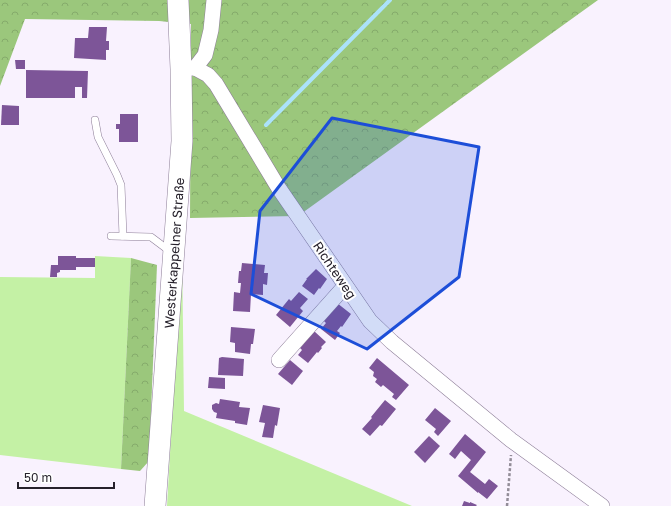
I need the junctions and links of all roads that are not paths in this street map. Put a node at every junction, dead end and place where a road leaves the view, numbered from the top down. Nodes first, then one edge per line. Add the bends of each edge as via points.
1 (178, 0) edge
2 (214, 0) edge
3 (188, 68) junction
4 (95, 120) dead end
5 (111, 236) dead end
6 (123, 236) junction
7 (174, 254) junction
8 (345, 286) junction
9 (278, 360) dead end
10 (155, 506) edge
11 (602, 506) edge

1 - 3 main road, Westerkappelner Straße
2 - 3 street via 205,55
3 - 7 main road, Westerkappelner Straße
3 - 8 street, Richteweg via 208,75 216,84 278,187
4 - 6 lane via 98,137 121,185
5 - 6 lane
6 - 7 lane via 151,237
7 - 10 main road, Westerkappelner Straße
8 - 9 street
8 - 11 street, Richteweg via 370,321 392,342 512,440

